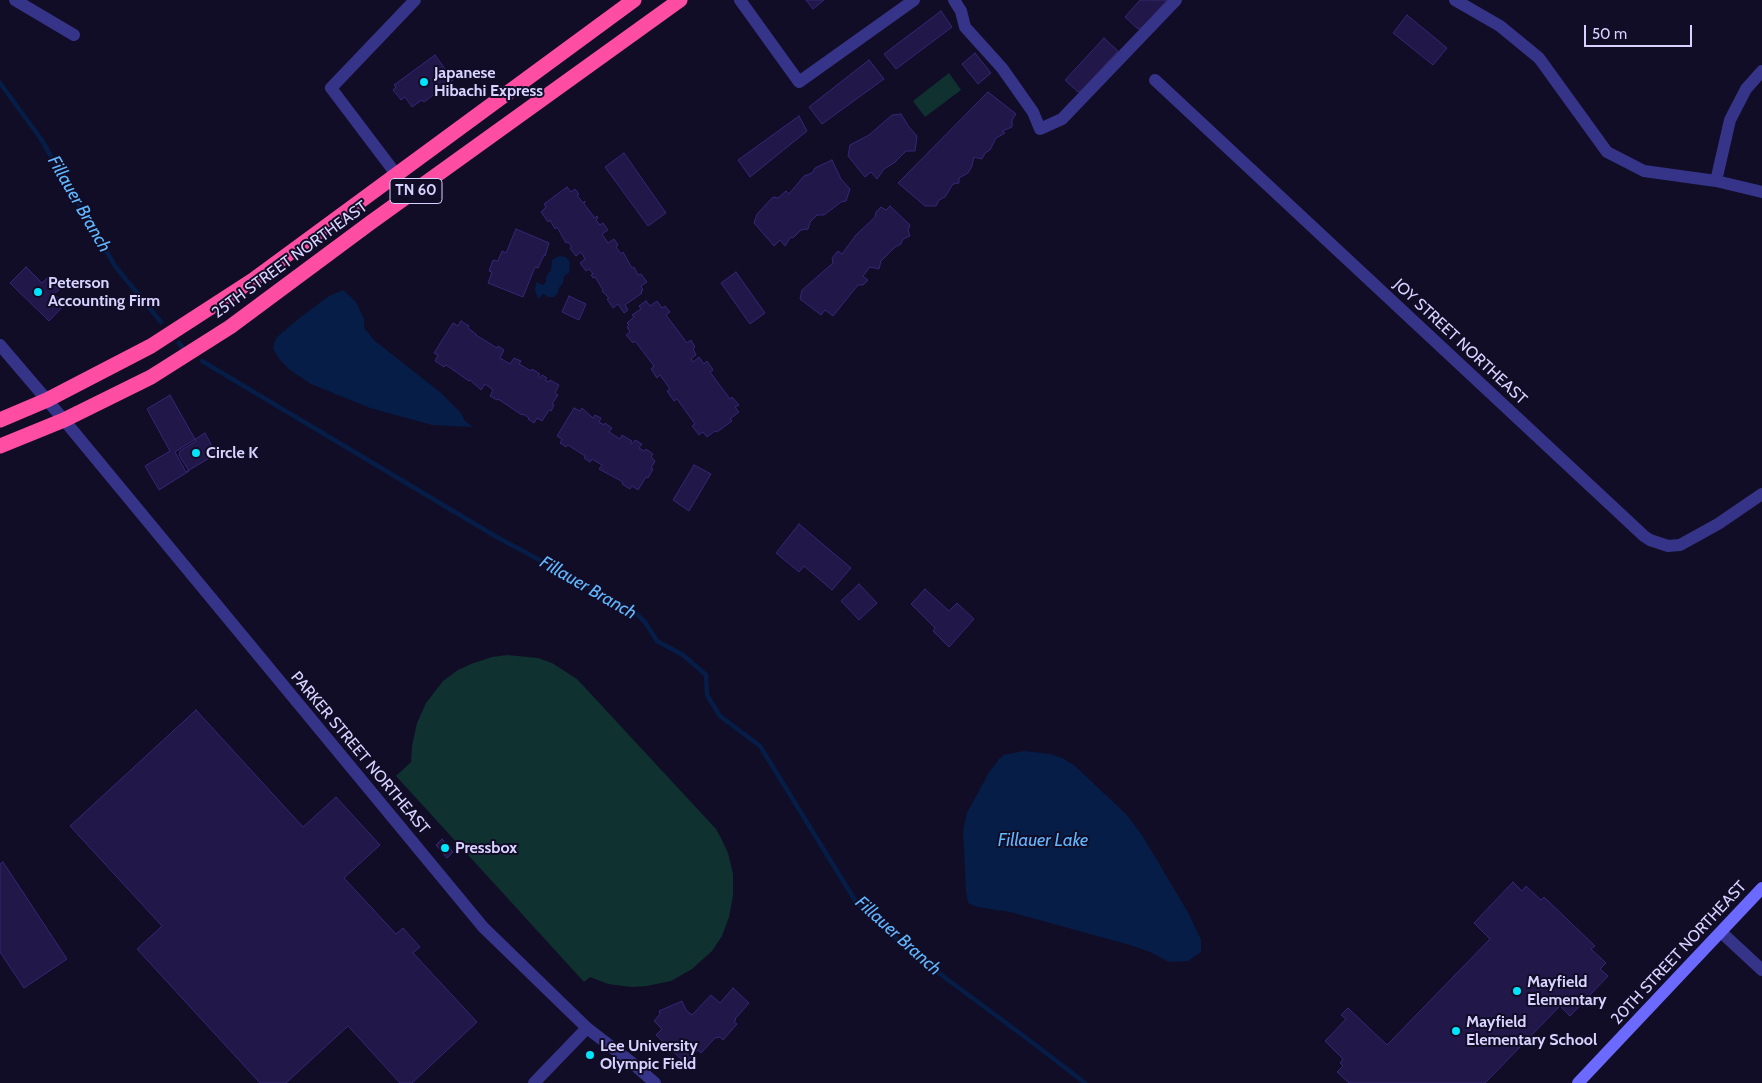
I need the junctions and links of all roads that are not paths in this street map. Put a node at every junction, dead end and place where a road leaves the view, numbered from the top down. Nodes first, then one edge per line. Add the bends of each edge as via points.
1 (15, 0) edge
2 (415, 0) edge
3 (634, 0) edge
4 (680, 0) edge
5 (740, 0) edge
6 (914, 0) edge
7 (954, 0) edge
8 (1176, 0) edge
9 (1454, 0) edge
10 (74, 35) dead end
11 (1762, 72) edge
12 (1155, 80) dead end
13 (396, 174) junction
14 (1716, 181) junction
15 (1762, 192) edge
16 (0, 345) edge
17 (47, 400) junction
18 (0, 420) edge
19 (64, 420) junction
20 (0, 446) edge
21 (1762, 494) edge
22 (1762, 888) edge
23 (1721, 932) junction
24 (1762, 970) edge
25 (587, 1028) junction
26 (534, 1083) edge
27 (655, 1083) edge
28 (1578, 1083) edge

1 - 10 street
2 - 13 street via 331,88
3 - 13 highway, 25TH STREET NORTHEAST / TN 60
4 - 19 highway, 25TH STREET NORTHEAST / TN 60 via 230,327 150,377
5 - 6 street via 799,82
7 - 8 street via 965,27 1002,68 1033,112 1040,128 1062,120
9 - 14 street via 1500,26 1539,58 1607,152 1644,171
11 - 14 street via 1746,89 1730,120
12 - 21 street, JOY STREET NORTHEAST via 1644,536 1668,546 1680,545
13 - 17 highway, 25TH STREET NORTHEAST / TN 60 via 201,314 151,346
14 - 15 street
16 - 17 street, PARKER STREET NORTHEAST
17 - 18 highway, 25TH STREET NORTHEAST / TN 60
17 - 19 street, PARKER STREET NORTHEAST
19 - 20 highway, 25TH STREET NORTHEAST / TN 60
19 - 25 street, PARKER STREET NORTHEAST via 483,927
22 - 23 street, 20TH STREET NORTHEAST
23 - 24 street
23 - 28 street, 20TH STREET NORTHEAST
25 - 26 street
25 - 27 street, PARKER STREET NORTHEAST

